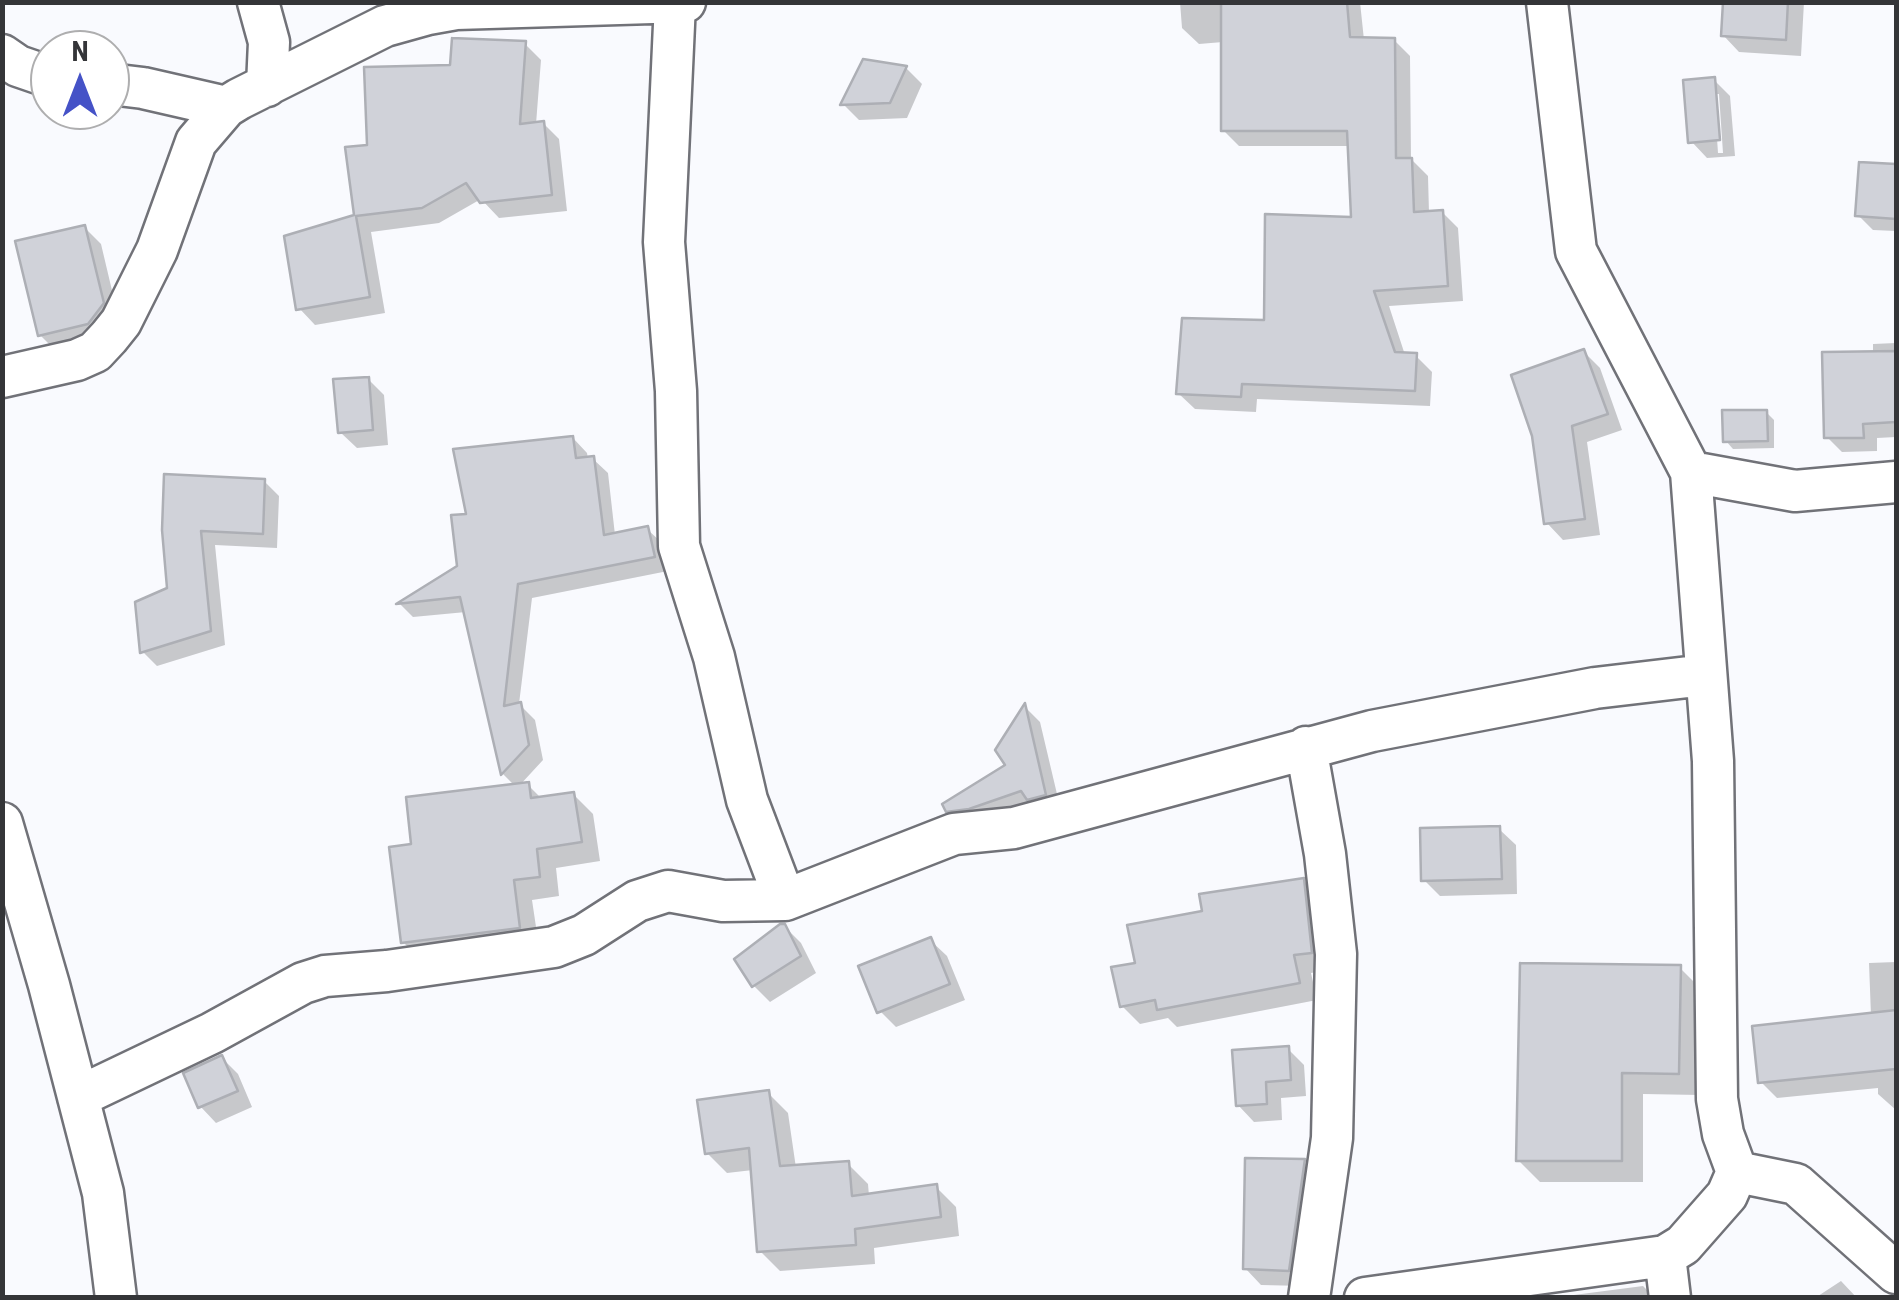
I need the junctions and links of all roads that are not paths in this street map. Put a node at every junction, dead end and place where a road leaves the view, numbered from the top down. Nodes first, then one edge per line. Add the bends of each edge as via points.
1 (258, 2) edge
2 (684, 2) edge
3 (1547, 2) edge
4 (674, 3) edge
5 (2, 55) edge
6 (30, 70) edge
7 (130, 86) edge
8 (267, 86) junction
9 (226, 107) junction
10 (2, 377) edge
11 (1691, 472) junction
12 (1896, 482) edge
13 (1706, 675) junction
14 (1306, 747) junction
15 (2, 823) edge
16 (784, 900) junction
17 (78, 1097) junction
18 (1737, 1172) junction
19 (1665, 1256) junction
20 (1896, 1273) edge
21 (116, 1298) edge
22 (1309, 1298) edge
23 (1365, 1298) edge
24 (1670, 1298) edge

1 - 8 street via 269,42
2 - 4 street
3 - 11 street via 1576,251
4 - 8 street via 428,14 385,26
4 - 16 street via 664,242 679,546 748,800
5 - 6 street
7 - 9 street
8 - 9 street
9 - 10 street via 196,142 158,250 109,337 77,360
11 - 12 street via 1796,491
11 - 13 street
13 - 14 street via 1576,692
13 - 18 street via 1717,1099
14 - 16 street via 1014,828 954,834
14 - 22 street via 1336,954 1332,1138
15 - 17 street
16 - 17 street via 724,901 668,892 637,901 554,947 324,976
17 - 21 street via 103,1193
18 - 19 street via 1732,1188 1684,1245
18 - 20 street via 1796,1184
19 - 23 street
19 - 24 street

